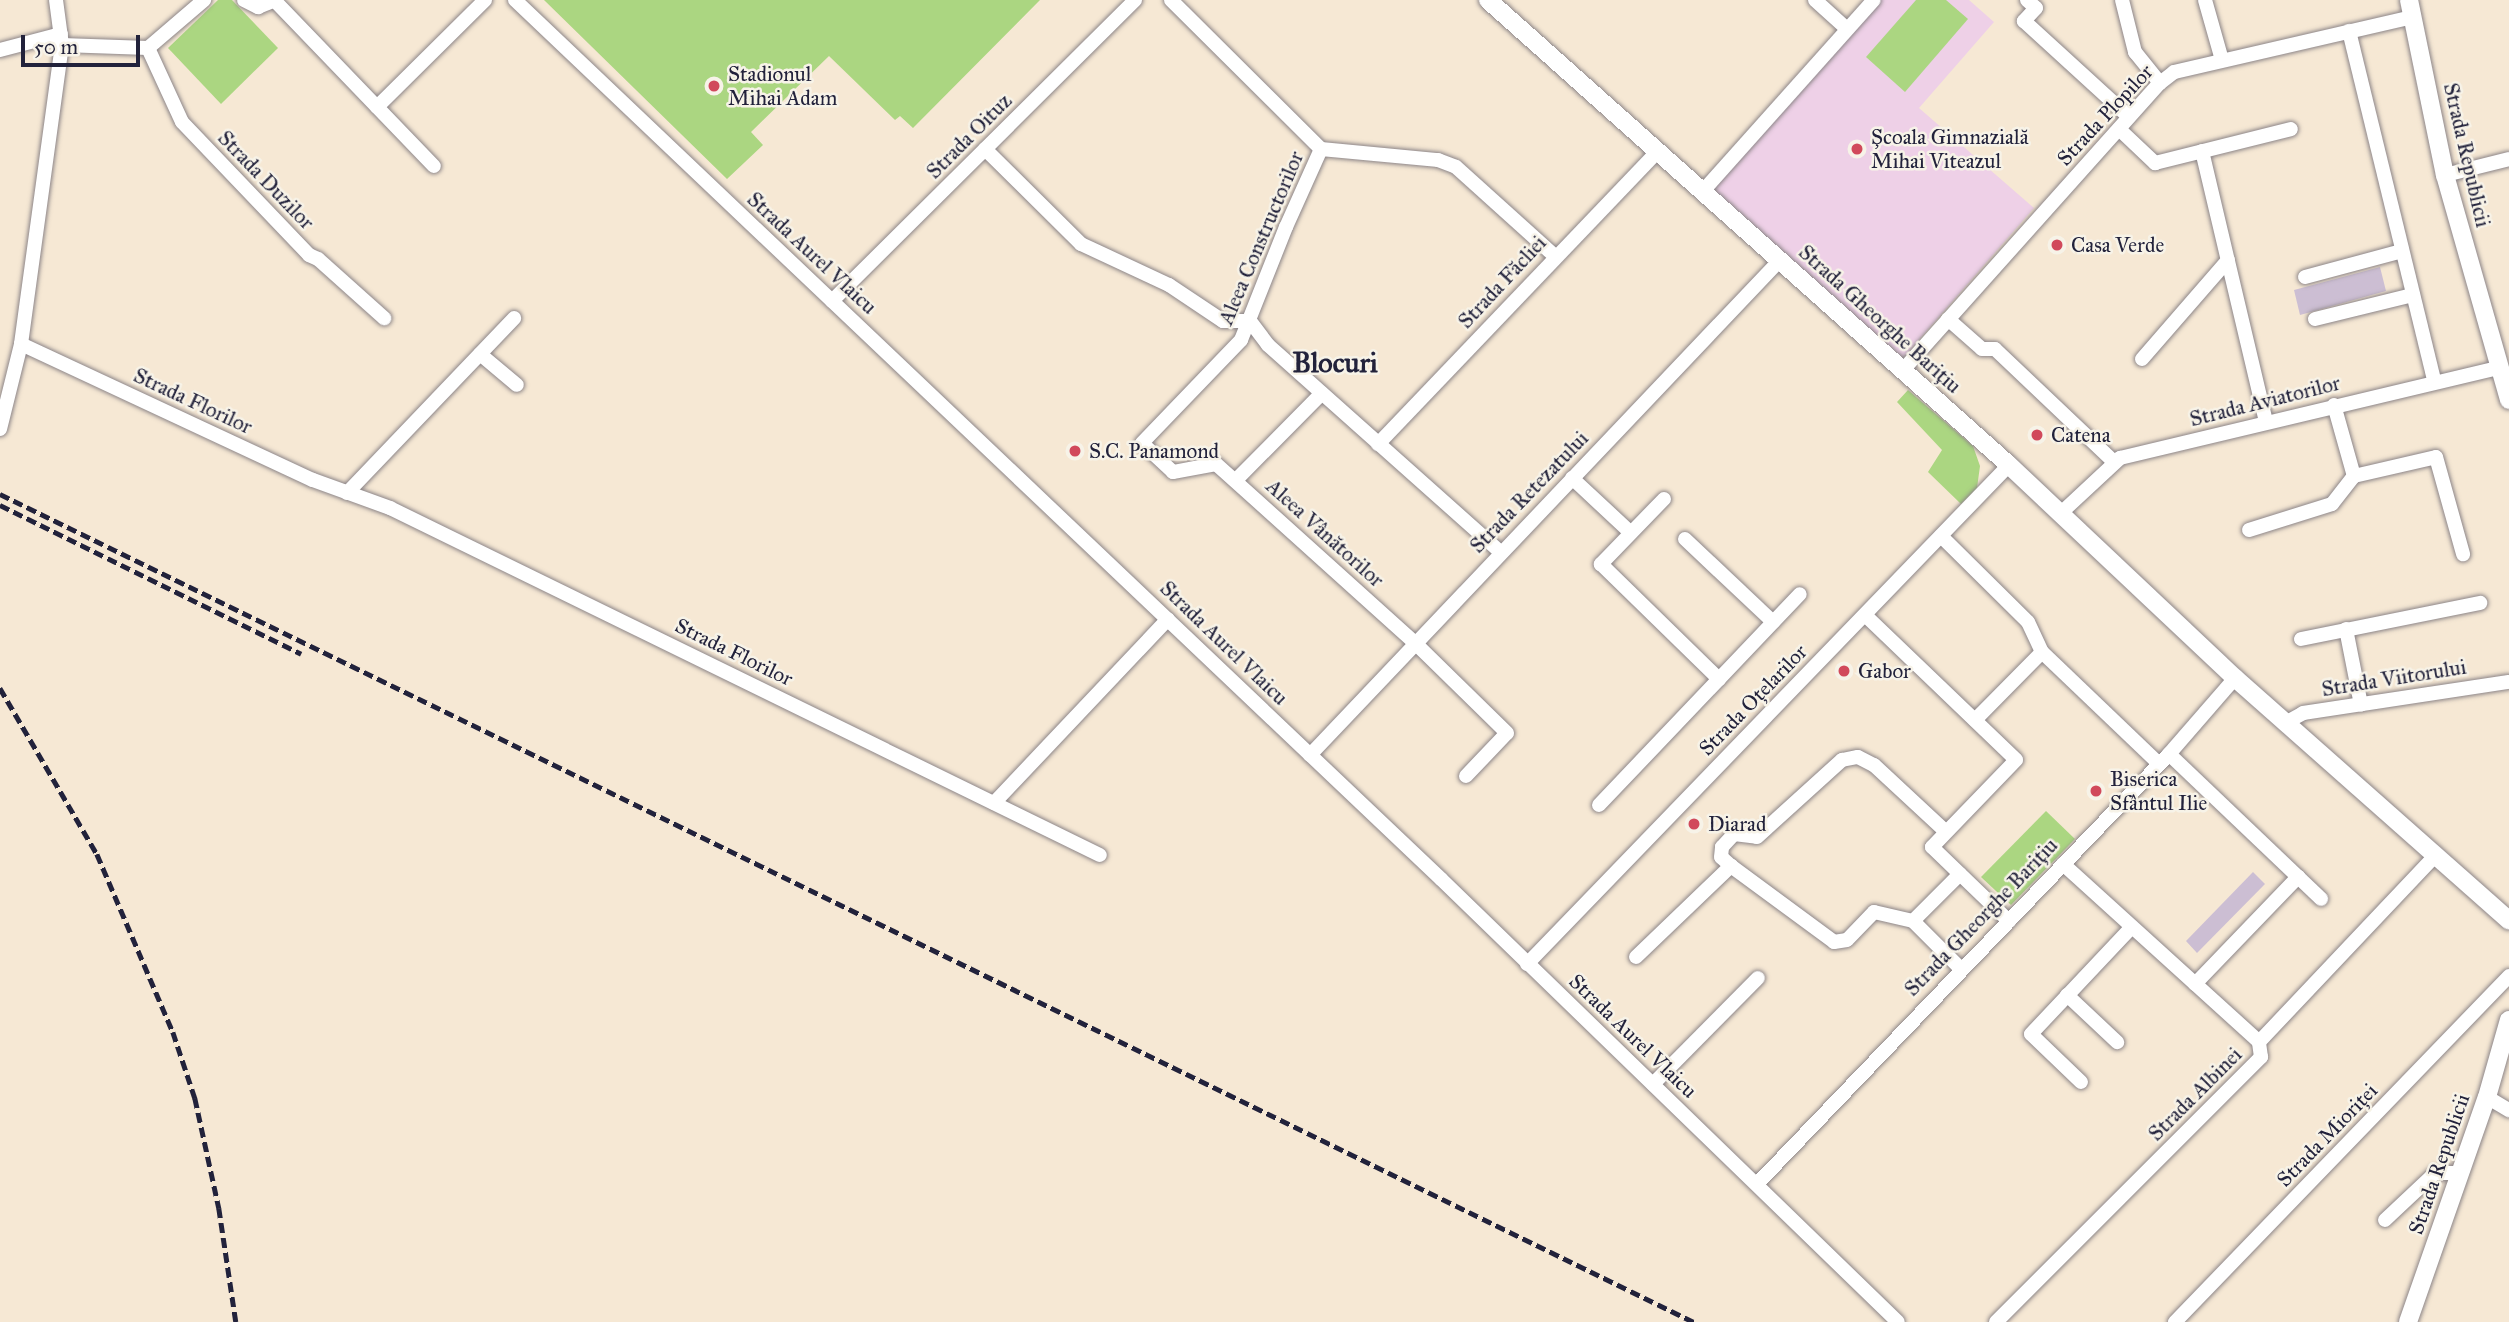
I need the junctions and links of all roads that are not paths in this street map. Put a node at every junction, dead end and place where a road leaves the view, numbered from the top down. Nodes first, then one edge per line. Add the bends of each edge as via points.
1 (56, 0) edge
2 (204, 0) edge
3 (244, 0) edge
4 (275, 0) edge
5 (485, 0) edge
6 (515, 0) edge
7 (1135, 0) edge
8 (1171, 0) edge
9 (1489, 0) edge
10 (1815, 0) edge
11 (1874, 0) edge
12 (2027, 0) edge
13 (2122, 0) edge
14 (2205, 0) edge
15 (2411, 8) edge
16 (1847, 29) junction
17 (2349, 31) junction
18 (62, 40) junction
19 (148, 48) junction
20 (0, 50) edge
21 (2222, 61) junction
22 (2160, 83) junction
23 (377, 107) junction
24 (2129, 117) junction
25 (2119, 129) junction
26 (2291, 129) dead end
27 (985, 149) junction
28 (1321, 149) junction
29 (1658, 151) junction
30 (2203, 151) junction
31 (2509, 159) edge
32 (434, 166) dead end
33 (2445, 174) junction
34 (1703, 191) junction
35 (2402, 251) junction
36 (1555, 256) junction
37 (1780, 260) junction
38 (2228, 260) junction
39 (2305, 277) dead end
40 (2413, 295) junction
41 (832, 301) junction
42 (384, 317) dead end
43 (514, 318) dead end
44 (2315, 319) dead end
45 (1948, 320) junction
46 (1250, 321) junction
47 (21, 344) junction
48 (480, 354) junction
49 (2142, 359) dead end
50 (2499, 368) junction
51 (1903, 370) junction
52 (2434, 381) junction
53 (517, 385) dead end
54 (1322, 393) junction
55 (2509, 400) edge
56 (2334, 405) junction
57 (2266, 422) junction
58 (0, 429) edge
59 (1378, 444) junction
60 (2115, 462) junction
61 (2009, 465) junction
62 (2354, 476) junction
63 (1572, 478) junction
64 (1236, 480) junction
65 (347, 493) junction
66 (1664, 499) dead end
67 (2061, 513) junction
68 (2249, 530) dead end
69 (1630, 533) junction
70 (1941, 536) junction
71 (1685, 539) dead end
72 (1500, 552) junction
73 (2463, 554) dead end
74 (1800, 594) dead end
75 (2480, 603) dead end
76 (1865, 615) junction
77 (1168, 619) junction
78 (1773, 622) junction
79 (2346, 629) junction
80 (2301, 639) dead end
81 (1415, 643) junction
82 (2042, 652) junction
83 (2235, 678) junction
84 (1719, 679) junction
85 (2509, 682) edge
86 (2361, 705) junction
87 (1975, 720) junction
88 (2287, 722) junction
89 (1310, 755) junction
90 (2164, 759) junction
91 (1466, 776) dead end
92 (994, 803) junction
93 (1599, 805) dead end
94 (1946, 832) junction
95 (1100, 855) dead end
96 (2435, 856) junction
97 (2063, 864) junction
98 (1731, 866) junction
99 (1960, 874) junction
100 (2298, 877) junction
101 (2321, 899) dead end
102 (2509, 920) edge
103 (1913, 921) junction
104 (2009, 921) junction
105 (2132, 927) junction
106 (1636, 957) dead end
107 (1527, 964) junction
108 (1962, 970) junction
109 (2509, 976) edge
110 (1758, 978) dead end
111 (2195, 984) junction
112 (2067, 995) junction
113 (2509, 1020) edge
114 (2117, 1042) dead end
115 (2259, 1042) junction
116 (2081, 1082) dead end
117 (1653, 1084) junction
118 (2487, 1097) junction
119 (2509, 1110) edge
120 (2460, 1173) junction
121 (1757, 1184) junction
122 (2385, 1220) dead end
123 (1898, 1322) edge
124 (1996, 1322) edge
125 (2175, 1322) edge
126 (2408, 1322) edge

1 - 18 street
2 - 19 street
3 - 4 street via 257,7
4 - 23 street
5 - 23 street
6 - 41 street, Strada Aurel Vlaicu
7 - 27 street, Strada Oituz
8 - 28 street, Aleea Constructorilor
9 - 29 street, Strada Gheorghe Barițiu
10 - 16 street
11 - 16 street
12 - 24 street via 2036,8 2025,21
13 - 22 street via 2135,52
14 - 21 street
15 - 17 street, Strada Plopilor
15 - 33 street, Strada Republicii
16 - 34 street
17 - 21 street, Strada Plopilor
17 - 35 street
18 - 19 street
18 - 20 street
18 - 47 street
19 - 42 street, Strada Duzilor via 182,122 309,255
21 - 22 street, Strada Plopilor via 2174,72
22 - 24 street, Strada Plopilor
23 - 32 street
24 - 25 street, Strada Plopilor
25 - 30 street via 2155,163
25 - 45 street, Strada Plopilor
26 - 30 street
27 - 41 street, Strada Oituz
27 - 46 street via 1081,244 1169,285 1223,321
28 - 36 street, Aleea Constructorilor via 1438,160 1456,167
28 - 46 street, Aleea Constructorilor
29 - 34 street, Strada Gheorghe Barițiu
29 - 36 street, Strada Făcliei
30 - 38 street
31 - 33 street
33 - 50 street, Strada Republicii
34 - 37 street, Strada Gheorghe Barițiu
35 - 39 street
35 - 40 street
36 - 59 street, Strada Făcliei
37 - 51 street, Strada Gheorghe Barițiu
37 - 63 street, Strada Retezatului
38 - 49 street
38 - 57 street
40 - 44 street
40 - 52 street
41 - 77 street, Strada Aurel Vlaicu
43 - 48 street
45 - 51 street, Strada Plopilor
45 - 60 street via 1982,349 1995,349
46 - 54 street via 1268,345
46 - 64 street, Aleea Constructorilor via 1241,340 1142,443 1173,472 1216,464
47 - 58 street
47 - 65 street, Strada Florilor
48 - 53 street
48 - 65 street
50 - 52 street, Strada Aviatorilor
50 - 55 street, Strada Republicii
51 - 61 street, Strada Gheorghe Barițiu
52 - 56 street, Strada Aviatorilor
54 - 59 street
54 - 64 street, Aleea Vânătorilor
56 - 57 street, Strada Aviatorilor
56 - 62 street
57 - 60 street, Strada Aviatorilor
59 - 72 street
60 - 67 street, Strada Aviatorilor
61 - 67 street, Strada Gheorghe Barițiu
61 - 70 street, Strada Oțelarilor
62 - 68 street via 2332,505
62 - 73 street via 2436,457
63 - 69 street
63 - 72 street, Strada Retezatului
64 - 81 street, Aleea Vânătorilor
65 - 92 street, Strada Florilor via 390,508
66 - 69 street
67 - 83 street, Strada Gheorghe Barițiu
69 - 84 street via 1601,564
70 - 76 street, Strada Oțelarilor
70 - 82 street via 2028,622
71 - 78 street
72 - 81 street, Strada Retezatului
74 - 78 street
75 - 79 street
76 - 87 street
76 - 107 street, Strada Oțelarilor
77 - 89 street, Strada Aurel Vlaicu
77 - 92 street
78 - 84 street
79 - 80 street
79 - 86 street
81 - 89 street, Strada Retezatului
81 - 91 street, Aleea Vânătorilor via 1507,733
82 - 87 street
82 - 90 street
83 - 88 street, Strada Gheorghe Barițiu
83 - 90 street, Strada Gheorghe Barițiu
84 - 93 street
85 - 86 street, Strada Viitorului
86 - 88 street, Strada Viitorului via 2303,713
87 - 94 street via 2016,760
88 - 96 street, Strada Gheorghe Barițiu
89 - 107 street, Strada Aurel Vlaicu
90 - 97 street, Strada Gheorghe Barițiu
90 - 100 street
92 - 95 street, Strada Florilor
94 - 98 street via 1874,765 1857,757 1842,760 1758,837 1734,834 1722,847 1721,857
94 - 99 street via 1932,847
96 - 102 street, Strada Gheorghe Barițiu
96 - 115 street, Strada Albinei
97 - 104 street, Strada Gheorghe Barițiu
97 - 105 street
98 - 103 street via 1834,942 1847,940 1874,912
98 - 106 street
99 - 103 street
99 - 104 street
100 - 101 street
100 - 111 street
103 - 108 street
104 - 108 street, Strada Gheorghe Barițiu
105 - 111 street
105 - 112 street
107 - 117 street, Strada Aurel Vlaicu
108 - 121 street, Strada Gheorghe Barițiu
109 - 125 street, Strada Mioriței
110 - 117 street
111 - 115 street
112 - 114 street
112 - 116 street via 2031,1034
113 - 118 street, Strada Republicii
115 - 124 street, Strada Albinei via 2261,1057
117 - 121 street, Strada Aurel Vlaicu
118 - 119 street
118 - 120 street, Strada Republicii
120 - 122 street via 2435,1173
120 - 126 street, Strada Republicii
121 - 123 street, Strada Aurel Vlaicu

